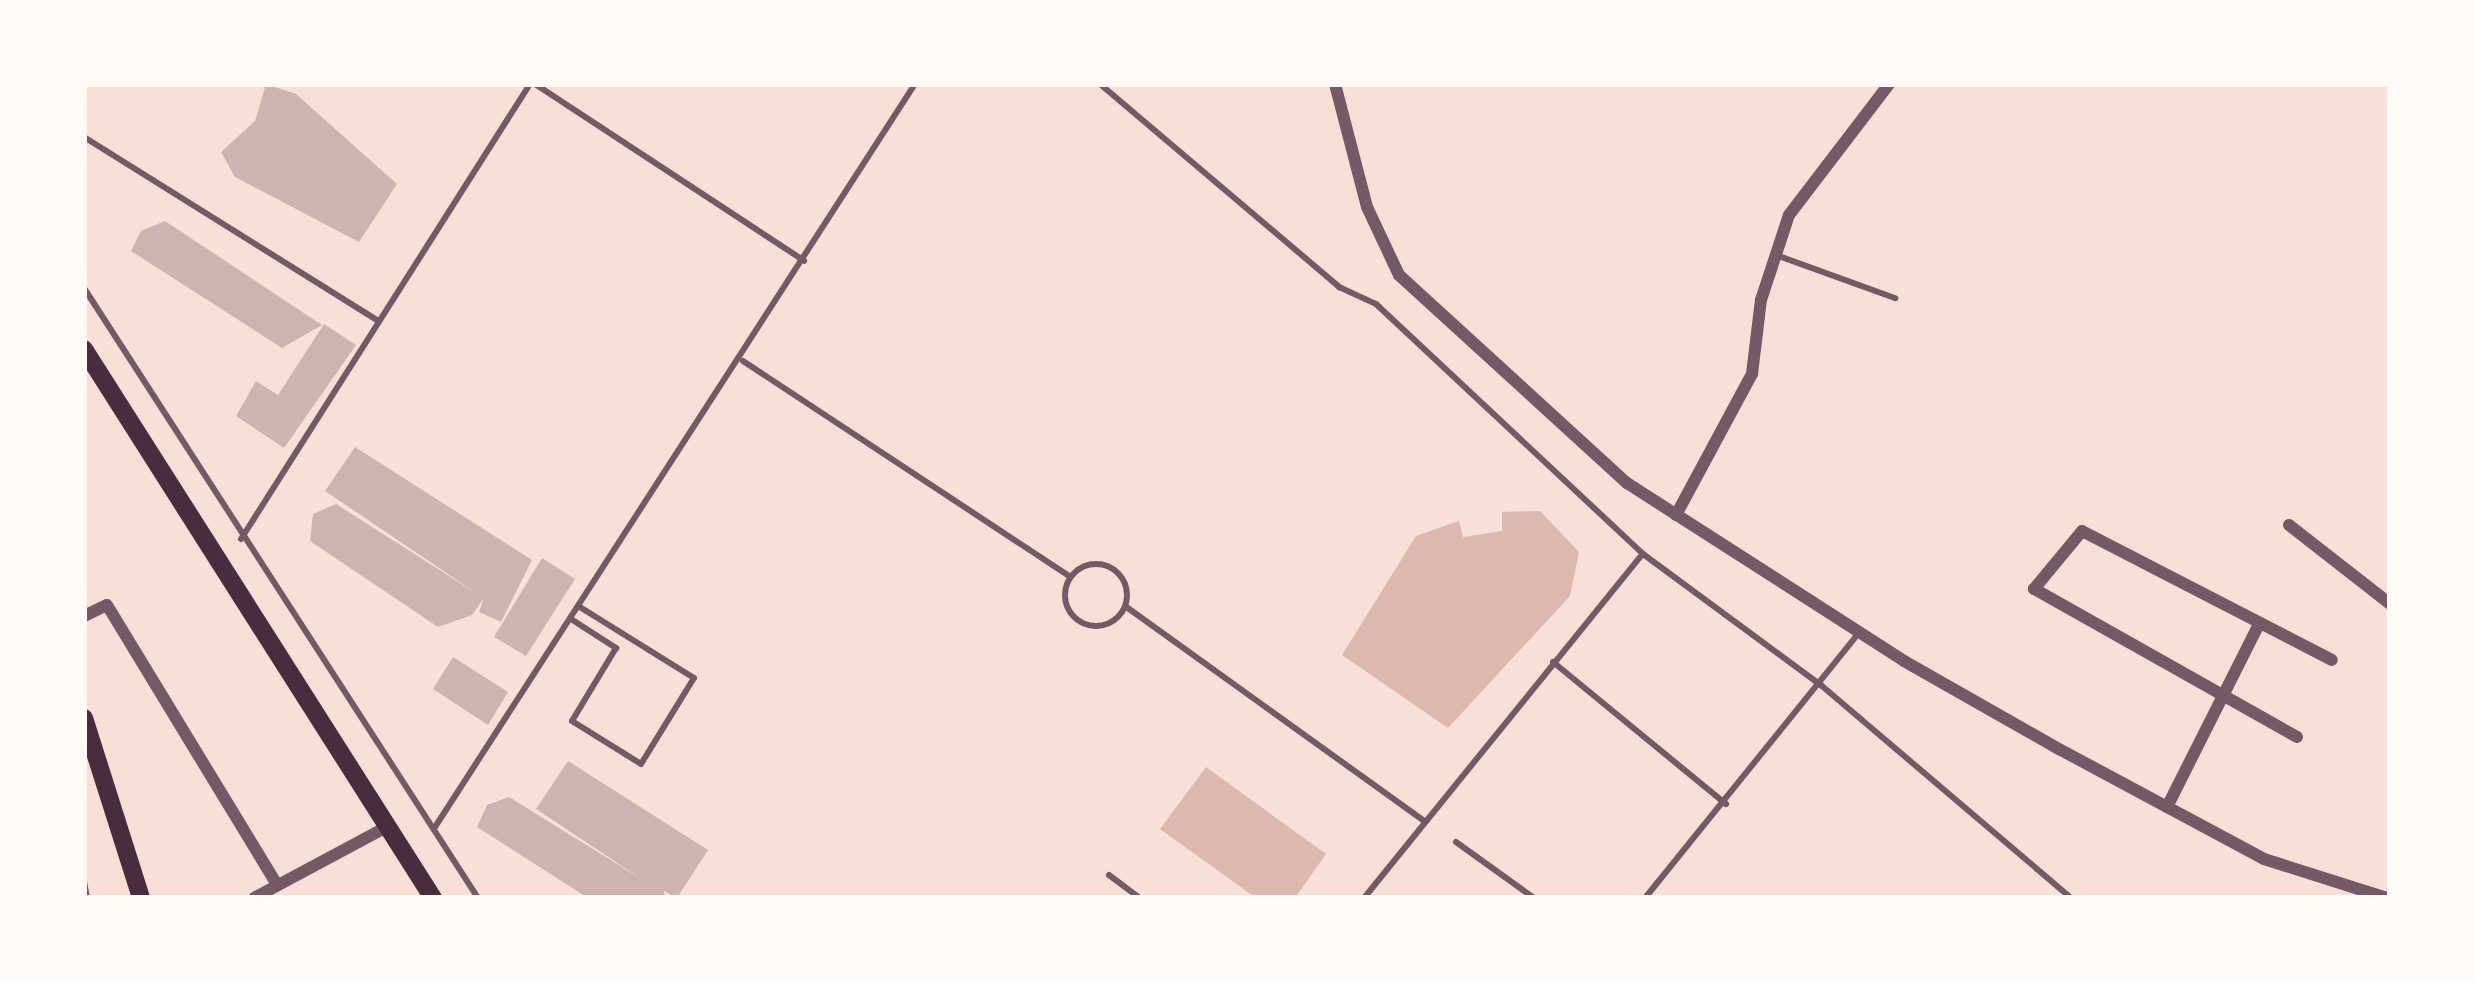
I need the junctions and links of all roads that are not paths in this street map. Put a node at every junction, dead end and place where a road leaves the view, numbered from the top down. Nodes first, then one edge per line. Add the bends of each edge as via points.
1 (532, 84) edge
2 (915, 84) edge
3 (1100, 84) edge
4 (1335, 84) edge
5 (1888, 84) edge
6 (84, 137) edge
7 (1776, 255) junction
8 (804, 261) junction
9 (84, 288) edge
10 (1895, 298) dead end
11 (378, 321) junction
12 (84, 349) edge
13 (742, 360) junction
14 (1676, 515) junction
15 (2289, 525) dead end
16 (241, 539) junction
17 (1643, 554) junction
18 (1070, 577) junction
19 (2390, 604) edge
20 (1125, 606) junction
21 (580, 607) junction
22 (84, 616) edge
23 (572, 620) junction
24 (2259, 624) junction
25 (1859, 632) junction
26 (2332, 660) dead end
27 (1553, 662) junction
28 (1822, 686) junction
29 (2222, 698) junction
30 (84, 718) edge
31 (2297, 737) dead end
32 (1726, 804) junction
33 (2167, 808) junction
34 (1425, 822) junction
35 (388, 826) junction
36 (435, 827) junction
37 (1456, 842) dead end
38 (1109, 875) dead end
39 (84, 881) edge
40 (277, 885) junction
41 (87, 898) edge
42 (141, 898) edge
43 (254, 898) edge
44 (433, 898) edge
45 (478, 898) edge
46 (1140, 898) edge
47 (1364, 898) edge
48 (1534, 898) edge
49 (1645, 898) edge
50 (2071, 898) edge
51 (2387, 898) edge

1 - 8 lane
1 - 11 lane
2 - 8 lane
3 - 17 lane via 1339,287 1376,304
4 - 14 street via 1366,207 1399,275 1627,484
5 - 7 street via 1790,215
6 - 11 lane
7 - 10 lane
7 - 14 street via 1752,374
8 - 13 lane
9 - 16 lane
11 - 16 lane
12 - 35 main road
13 - 18 lane
13 - 21 lane
14 - 25 street
15 - 19 street
16 - 36 lane
17 - 27 lane
17 - 28 lane
18 - 20 lane via 1086,565 1115,570 1126,586
18 - 20 lane via 1064,597 1081,623 1112,622
20 - 34 lane
21 - 23 lane
21 - 23 lane via 694,678 641,764 572,721 616,648
22 - 40 street via 107,604
23 - 36 lane
24 - 26 street
24 - 29 street
24 - 29 street via 2082,531 2034,590
25 - 28 lane
25 - 33 street
27 - 32 lane
27 - 34 lane
28 - 32 lane
28 - 50 lane
29 - 31 street
29 - 33 street
30 - 42 main road
32 - 49 lane
33 - 51 street via 2264,859
34 - 47 lane
35 - 40 street
35 - 44 main road
36 - 45 lane
37 - 48 lane
38 - 46 lane
39 - 41 lane
40 - 43 street

